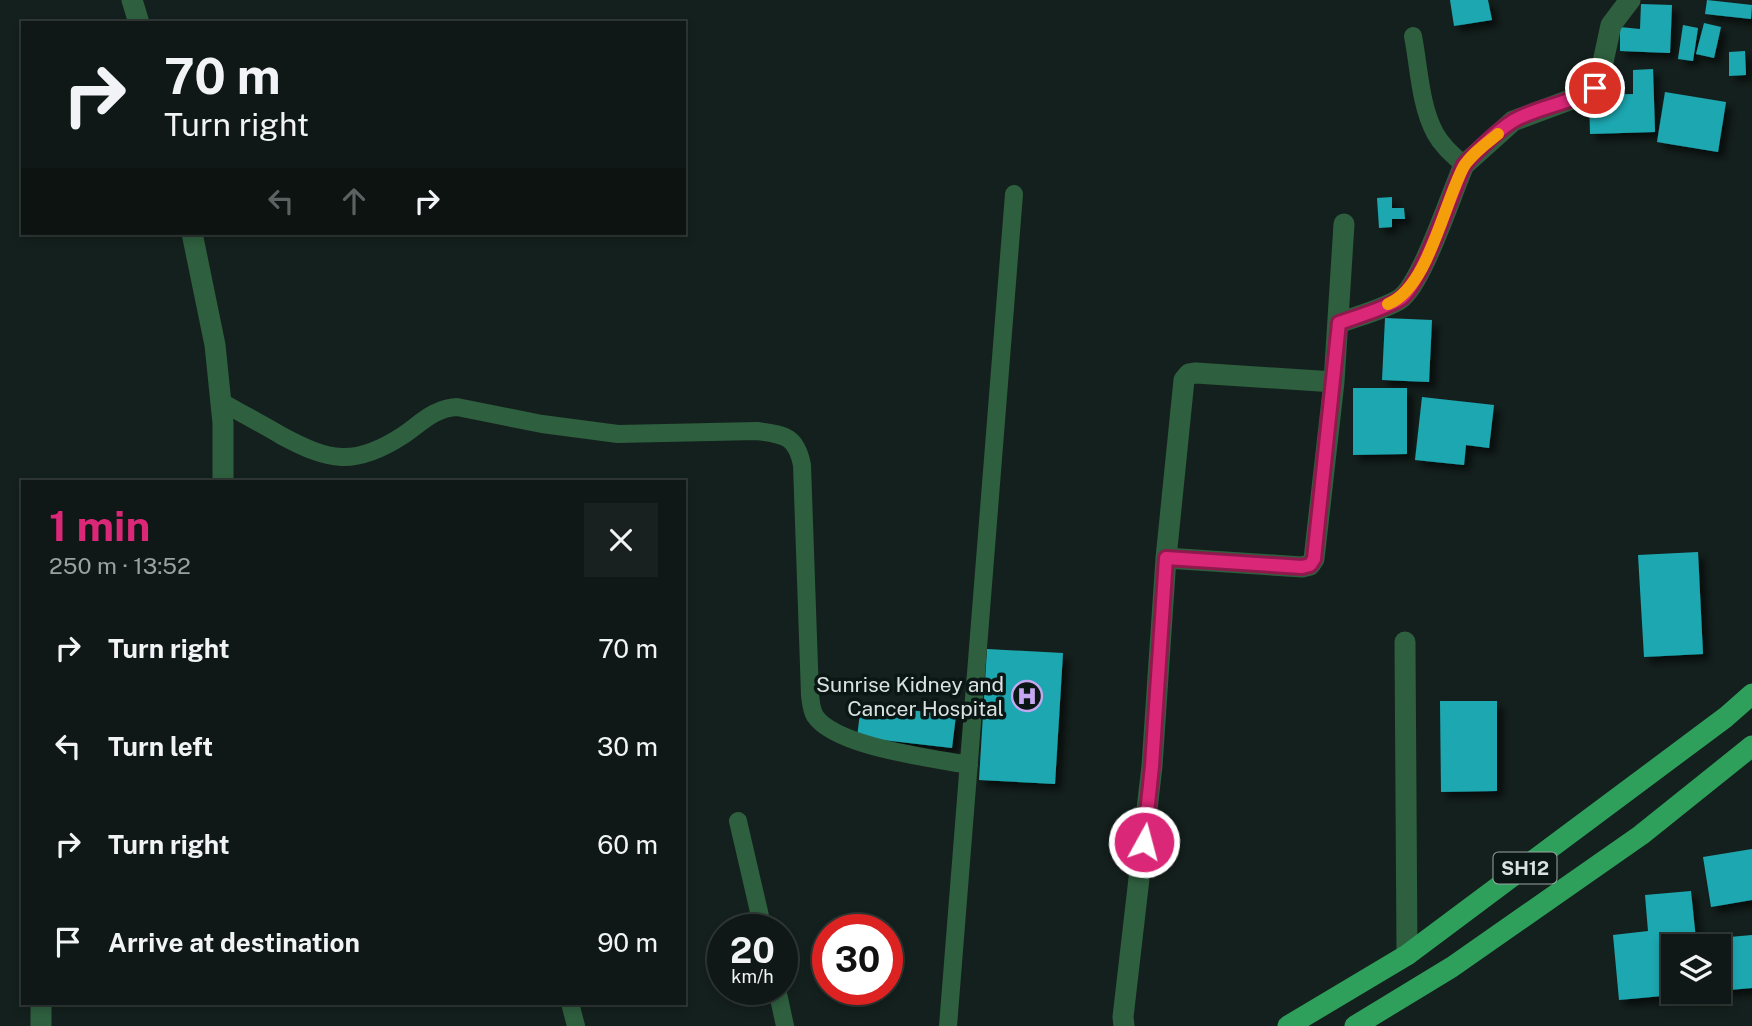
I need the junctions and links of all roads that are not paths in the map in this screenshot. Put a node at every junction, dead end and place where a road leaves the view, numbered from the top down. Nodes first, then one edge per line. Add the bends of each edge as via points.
1 (132, 0) edge
2 (1630, 0) edge
3 (138, 21) edge
4 (1413, 36) dead end
5 (1464, 165) junction
6 (1014, 194) dead end
7 (1344, 224) dead end
8 (192, 235) edge
9 (1339, 323) junction
10 (1334, 382) junction
11 (221, 402) junction
12 (223, 480) edge
13 (1166, 558) junction
14 (1405, 642) dead end
15 (1752, 694) edge
16 (1752, 746) edge
17 (969, 765) junction
18 (738, 821) dead end
19 (760, 914) edge
20 (1407, 955) junction
21 (41, 1005) edge
22 (571, 1005) edge
23 (780, 1005) edge
24 (41, 1026) edge
25 (576, 1026) edge
26 (785, 1026) edge
27 (948, 1026) edge
28 (1124, 1026) edge
29 (1288, 1026) edge
30 (1355, 1026) edge

1 - 3 street
2 - 5 street via 1611,25 1595,88 1513,121
4 - 5 lane via 1434,132
5 - 9 street via 1409,290 1400,299
6 - 17 lane
7 - 9 street
8 - 11 street via 215,345
9 - 10 street
10 - 13 street via 1310,565
10 - 13 street via 1189,374 1184,380
11 - 12 street
11 - 17 lane via 324,456 345,458 370,454 435,412 457,407 618,434 757,431 793,440 802,465 810,695 816,718 854,741
13 - 28 street via 1152,766
14 - 20 street
15 - 20 main road, SH12
16 - 30 main road via 1641,835 1452,967
17 - 27 lane
18 - 19 lane
20 - 29 main road, SH12
21 - 24 street
22 - 25 lane
23 - 26 lane

